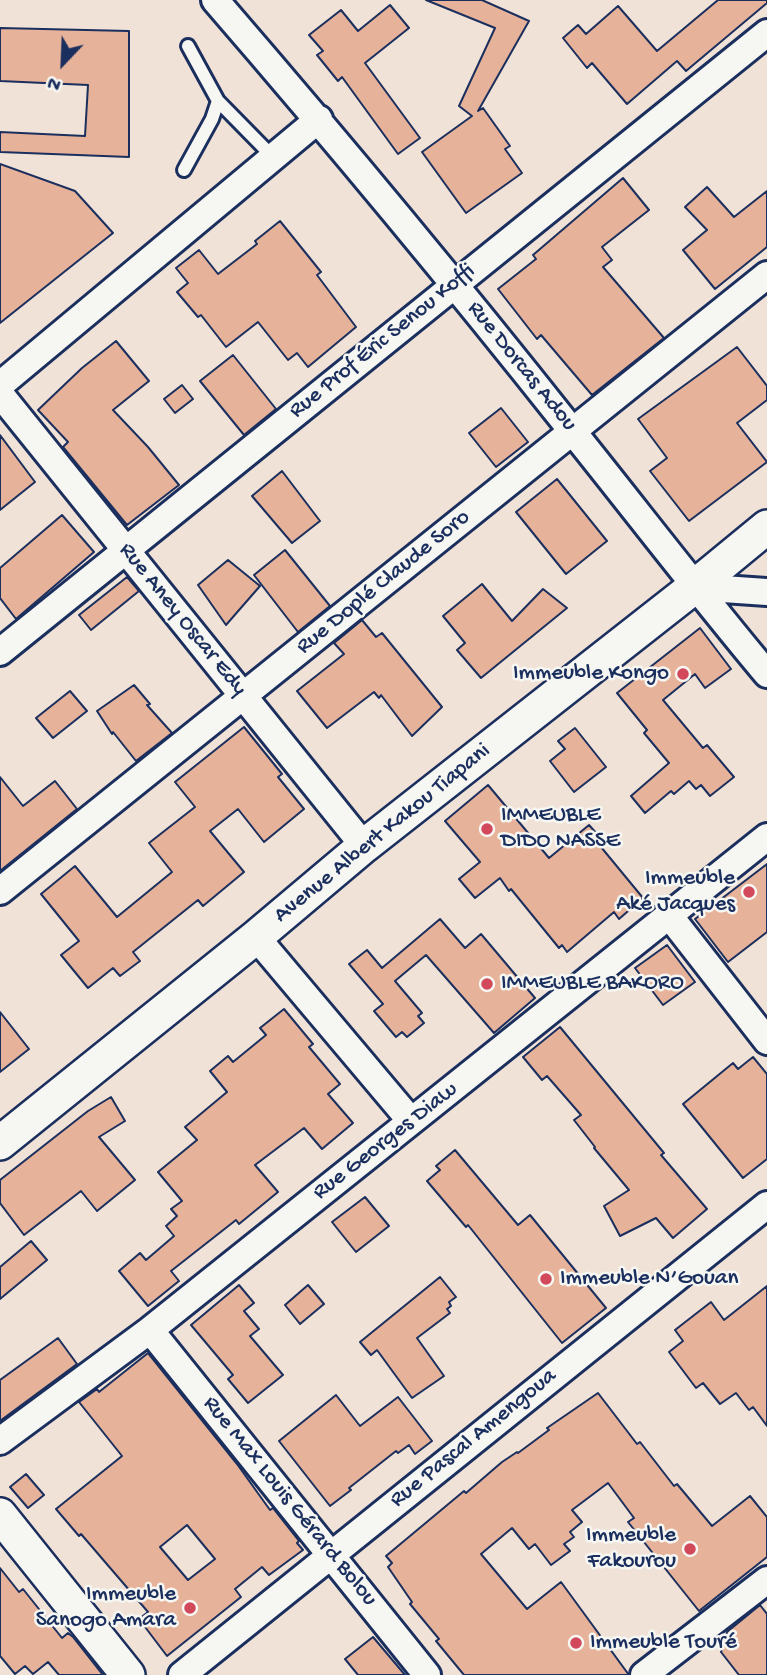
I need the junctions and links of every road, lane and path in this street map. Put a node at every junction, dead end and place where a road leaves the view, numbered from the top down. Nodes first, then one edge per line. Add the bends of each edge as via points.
1 (215, 0) edge
2 (767, 33) edge
3 (188, 46) dead end
4 (218, 101) junction
5 (319, 119) junction
6 (273, 157) junction
7 (184, 170) dead end
8 (767, 275) edge
9 (455, 284) junction
10 (0, 385) edge
11 (0, 394) edge
12 (572, 430) junction
13 (767, 527) edge
14 (126, 551) junction
15 (694, 587) junction
16 (767, 592) edge
17 (0, 652) edge
18 (767, 674) edge
19 (243, 697) junction
20 (767, 837) edge
21 (364, 846) junction
22 (0, 891) edge
23 (668, 914) junction
24 (256, 937) junction
25 (767, 1041) edge
26 (411, 1121) junction
27 (0, 1143) edge
28 (767, 1205) edge
29 (150, 1330) junction
30 (0, 1441) edge
31 (0, 1515) edge
32 (331, 1554) junction
33 (767, 1580) edge
34 (128, 1675) edge
35 (182, 1675) edge
36 (427, 1675) edge
37 (644, 1675) edge

1 - 5 street, Rue Dorcas Adou
2 - 9 street, Rue Prof Éric Senou Koffi
3 - 4 lane
4 - 6 lane
4 - 7 lane
5 - 6 street
5 - 9 street, Rue Dorcas Adou
6 - 10 street
8 - 12 street, Rue Doplé Claude Soro
9 - 12 street, Rue Dorcas Adou
9 - 14 street, Rue Prof Éric Senou Koffi
11 - 14 street, Rue Aney Oscar Edy
12 - 15 street, Rue Dorcas Adou
12 - 19 street, Rue Doplé Claude Soro
13 - 15 street, Avenue Albert Kakou Tiapani
14 - 17 street, Rue Prof Éric Senou Koffi
14 - 19 street, Rue Aney Oscar Edy
15 - 16 street
15 - 18 street, Rue Dorcas Adou
15 - 21 street, Avenue Albert Kakou Tiapani
19 - 21 street, Rue Aney Oscar Edy
19 - 22 street, Rue Doplé Claude Soro
20 - 23 street, Rue Georges Diaw
21 - 24 street, Avenue Albert Kakou Tiapani
23 - 25 street
23 - 26 street, Rue Georges Diaw
24 - 26 street
24 - 27 street, Avenue Albert Kakou Tiapani
26 - 29 street, Rue Georges Diaw
28 - 32 street, Rue Pascal Amengoua
29 - 30 street, Rue Georges Diaw
29 - 32 street, Rue Max Louis Gérard Bolou
31 - 34 street
32 - 35 street, Rue Pascal Amengoua
32 - 36 street, Rue Max Louis Gérard Bolou
33 - 37 street

